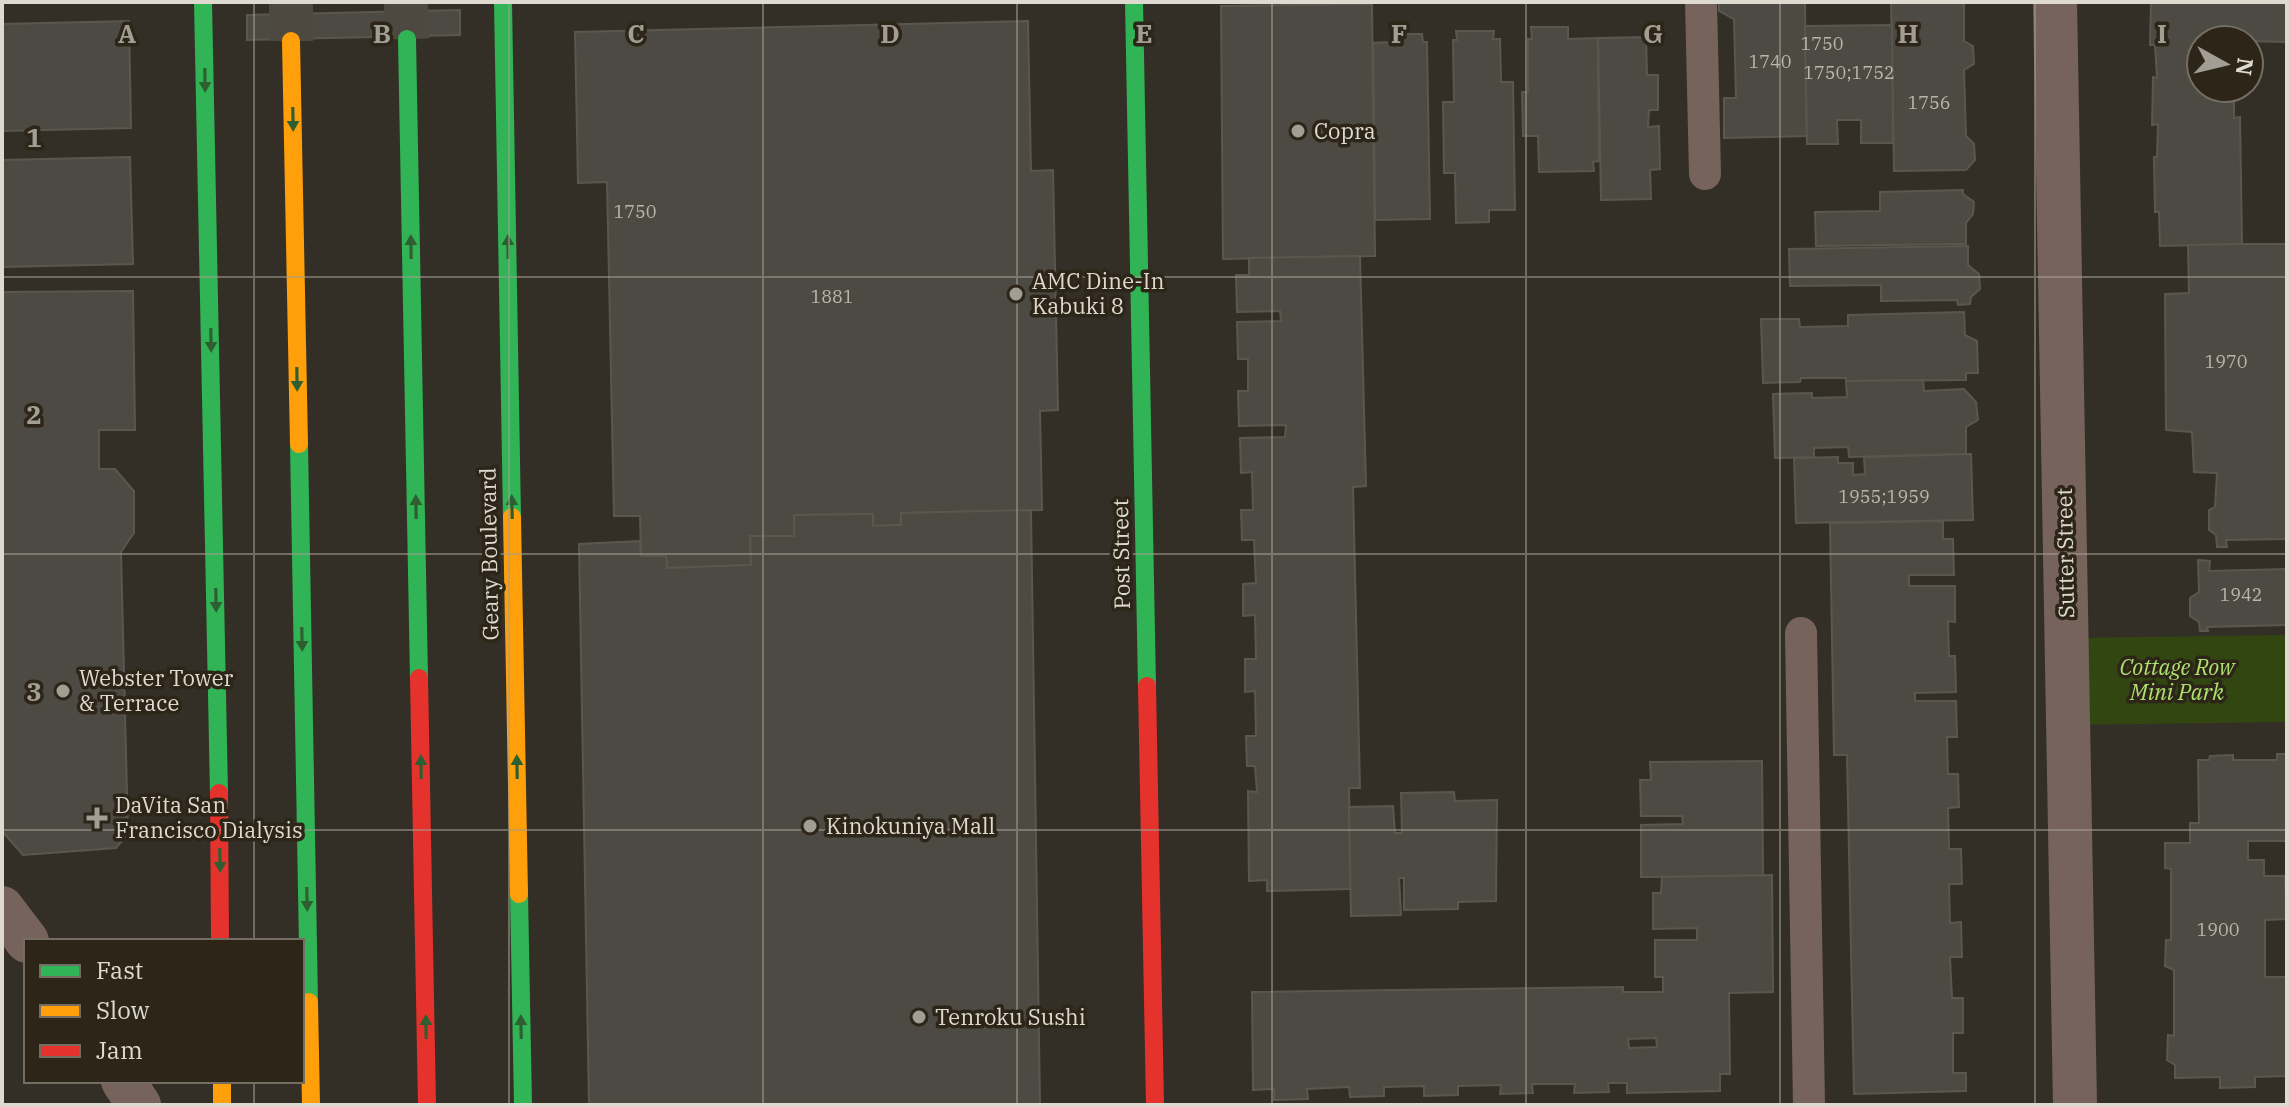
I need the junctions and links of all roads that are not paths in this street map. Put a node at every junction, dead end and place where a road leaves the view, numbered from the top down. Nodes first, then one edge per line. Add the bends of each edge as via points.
1 (203, 2) edge
2 (503, 2) edge
3 (1134, 2) edge
4 (1701, 2) edge
5 (2055, 2) edge
6 (407, 39) tunnel mouth
7 (291, 41) tunnel mouth
8 (1705, 174) dead end
9 (1801, 633) dead end
10 (2, 908) edge
11 (25, 939) edge
12 (220, 939) edge
13 (124, 1083) edge
14 (222, 1083) edge
15 (139, 1105) edge
16 (222, 1105) edge
17 (311, 1105) edge
18 (427, 1105) edge
19 (523, 1105) edge
20 (1155, 1105) edge
21 (1809, 1105) edge
22 (2075, 1105) edge

1 -> 12 street
19 -> 2 street, Geary Boulevard
3 - 20 street, Post Street
4 - 8 lane
5 - 22 street, Sutter Street
18 -> 6 street
7 -> 17 street
9 - 21 lane
10 - 11 street
13 - 15 street
14 - 16 street

